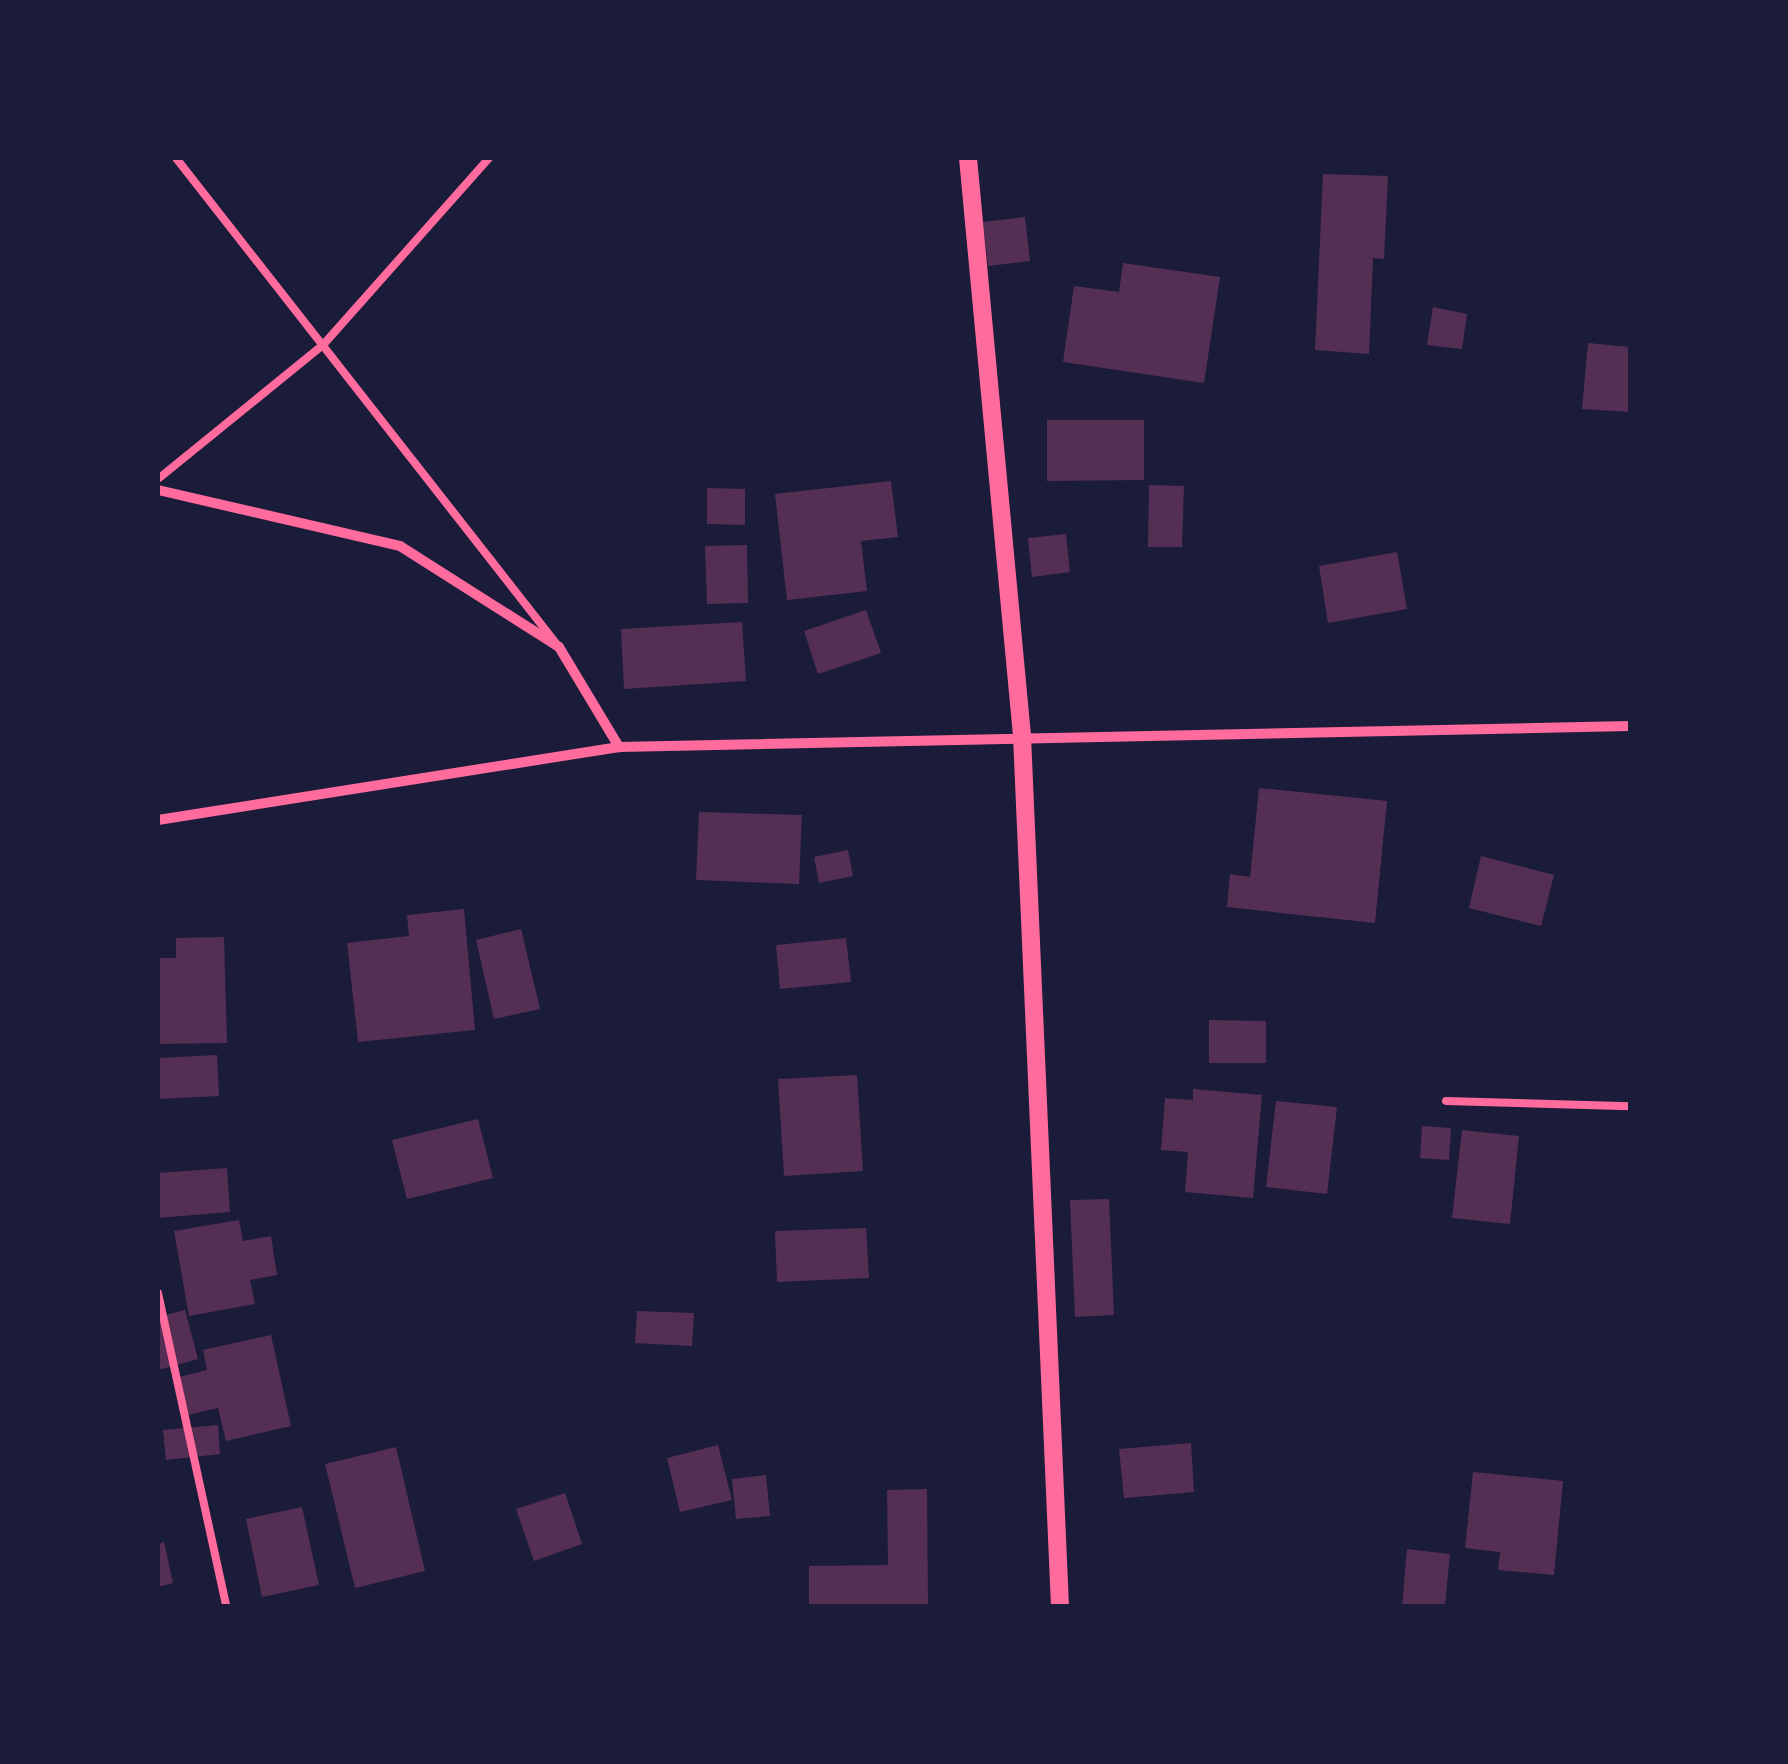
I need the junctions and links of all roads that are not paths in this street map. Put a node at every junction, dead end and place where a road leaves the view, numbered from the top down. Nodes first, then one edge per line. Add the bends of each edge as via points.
1 (176, 158) edge
2 (489, 158) edge
3 (968, 158) edge
4 (323, 345) junction
5 (158, 479) edge
6 (158, 490) edge
7 (559, 647) junction
8 (1630, 726) edge
9 (1022, 736) junction
10 (619, 748) junction
11 (158, 820) edge
12 (1446, 1101) dead end
13 (1630, 1106) edge
14 (158, 1293) edge
15 (226, 1606) edge
16 (1060, 1606) edge

1 - 4 lane
2 - 4 lane
3 - 9 street
4 - 5 lane
4 - 7 lane
6 - 7 street via 400,546
7 - 10 street
8 - 9 street
9 - 10 street
9 - 16 street
10 - 11 street
12 - 13 lane
14 - 15 lane

